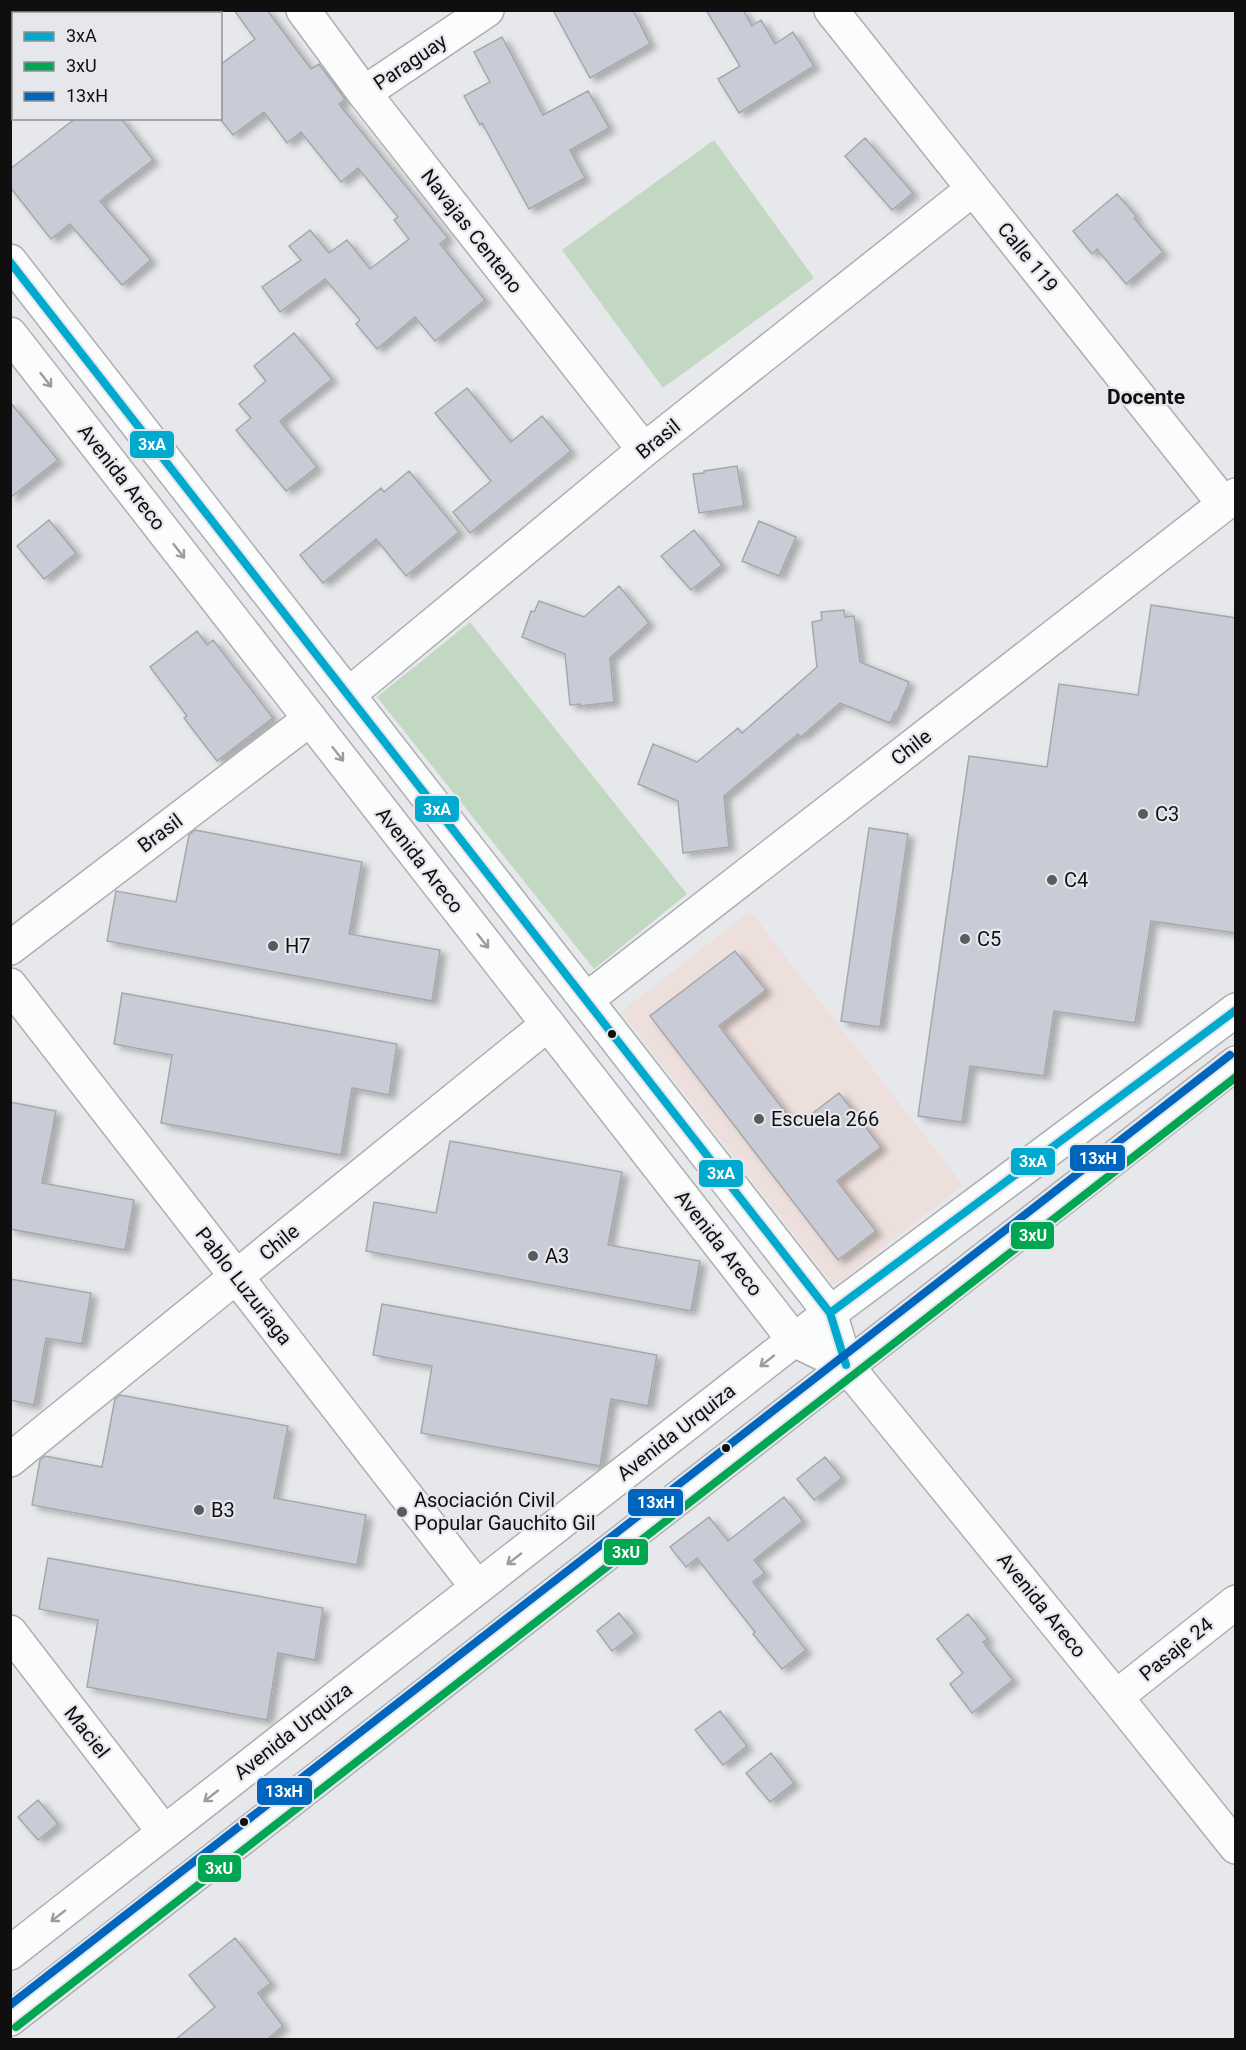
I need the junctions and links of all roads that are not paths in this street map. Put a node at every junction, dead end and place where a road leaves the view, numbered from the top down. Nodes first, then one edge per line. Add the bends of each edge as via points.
1 (303, 10) edge
2 (487, 10) edge
3 (831, 10) edge
4 (364, 93) junction
5 (973, 189) junction
6 (10, 261) edge
7 (10, 334) edge
8 (644, 450) junction
9 (1230, 499) edge
10 (348, 695) junction
11 (310, 718) junction
12 (10, 948) edge
13 (10, 985) edge
14 (586, 1000) junction
15 (1236, 1010) edge
16 (548, 1024) junction
17 (1236, 1063) edge
18 (236, 1276) junction
19 (830, 1313) junction
20 (794, 1340) junction
21 (846, 1365) junction
22 (10, 1460) edge
23 (477, 1587) junction
24 (1236, 1602) edge
25 (10, 1632) edge
26 (1116, 1697) junction
27 (164, 1832) junction
28 (1236, 1847) edge
29 (10, 1953) edge
30 (10, 2019) edge

1 - 4 main road, Navajas Centeno
2 - 4 main road, Paraguay
3 - 5 main road, Calle 119
4 - 8 main road, Navajas Centeno
5 - 8 main road, Brasil
5 - 9 main road, Calle 119
6 - 10 main road, Avenida Areco
7 -> 11 main road, Avenida Areco
8 - 10 main road, Brasil
9 - 14 main road, Chile
10 - 14 main road, Avenida Areco
11 - 12 main road, Brasil
11 -> 16 main road, Avenida Areco
13 - 18 main road, Pablo Luzuriaga
14 - 19 main road, Avenida Areco
15 - 19 main road, Avenida Urquiza
16 - 18 main road, Chile
16 - 20 main road, Avenida Areco
17 - 21 main road
18 - 22 main road, Chile
18 - 23 main road, Pablo Luzuriaga
19 - 20 main road, Avenida Urquiza
19 - 21 main road, Avenida Areco
20 - 21 main road, Avenida Areco
20 -> 23 main road, Avenida Urquiza
21 - 26 main road, Avenida Areco
21 - 30 main road
23 -> 27 main road, Avenida Urquiza
24 - 26 main road, Pasaje 24
25 - 27 main road, Maciel
26 - 28 main road, Avenida Areco
27 -> 29 main road, Avenida Urquiza

